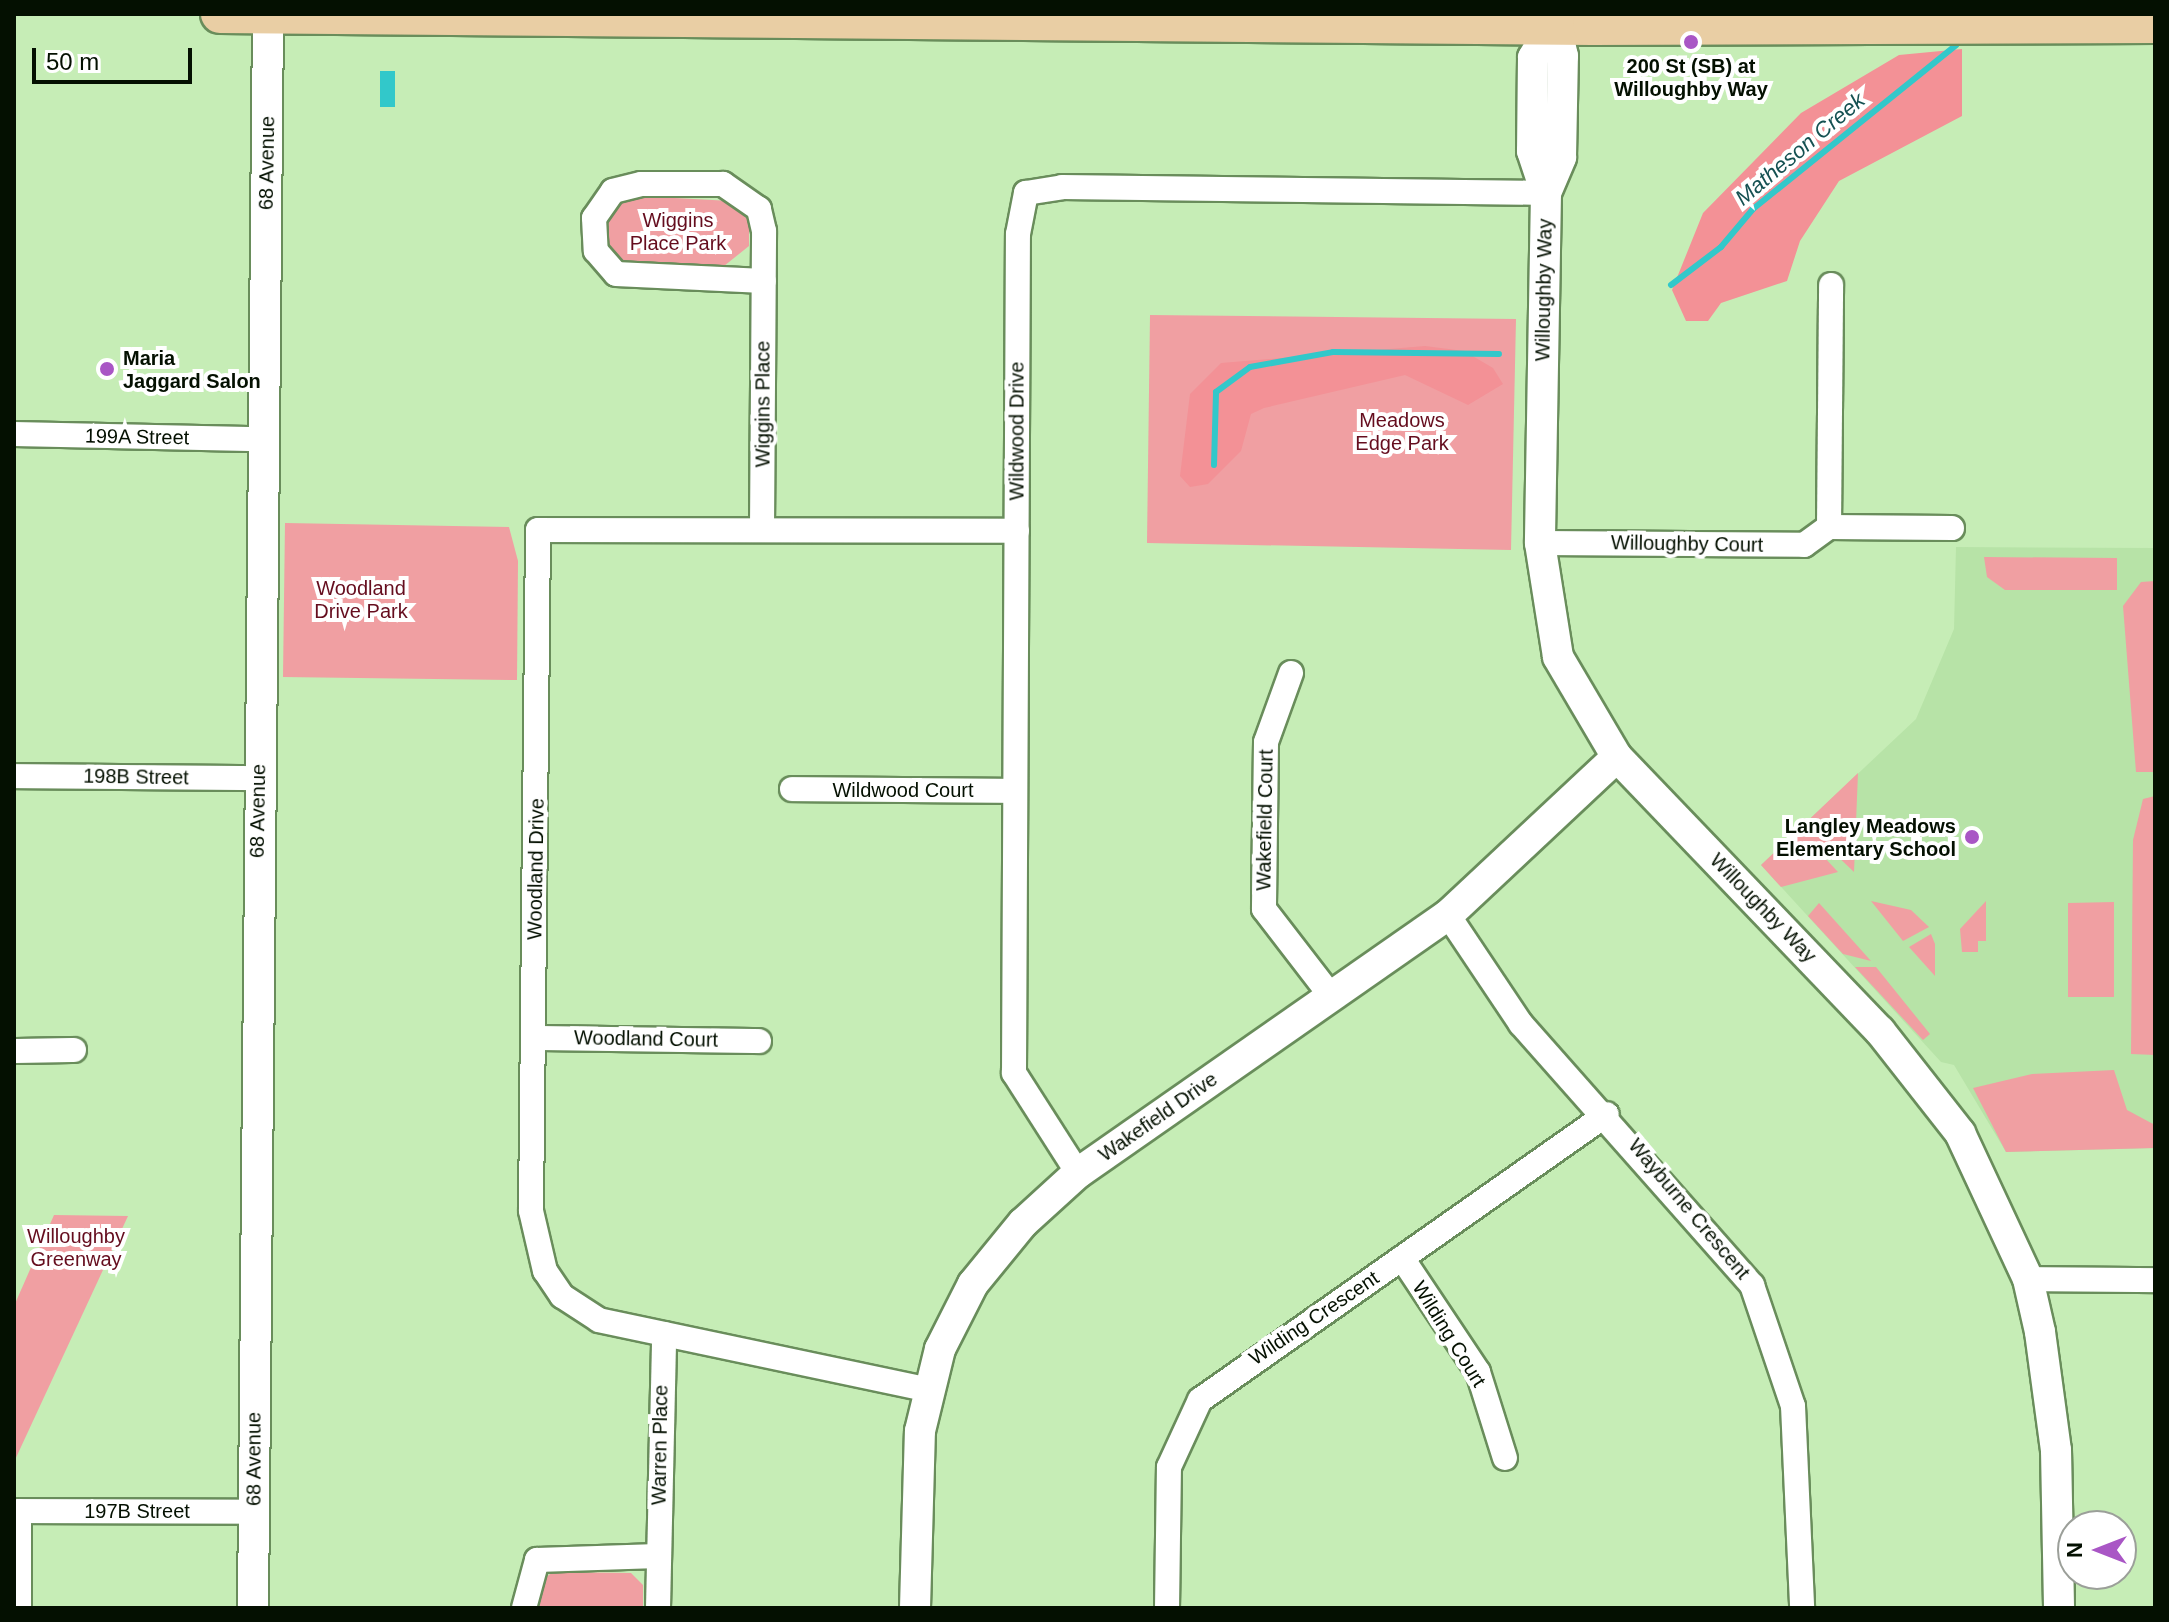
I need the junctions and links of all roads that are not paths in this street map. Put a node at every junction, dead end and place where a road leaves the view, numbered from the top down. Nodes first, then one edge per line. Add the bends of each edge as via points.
1 (220, 14) edge
2 (268, 14) edge
3 (1552, 20) edge
4 (2155, 24) edge
5 (1546, 193) junction
6 (764, 281) junction
7 (1831, 285) dead end
8 (14, 434) edge
9 (260, 439) junction
10 (1829, 527) junction
11 (762, 528) junction
12 (1952, 528) dead end
13 (1017, 531) junction
14 (1540, 543) junction
15 (1291, 673) dead end
16 (1617, 757) junction
17 (14, 776) edge
18 (258, 778) junction
19 (792, 789) dead end
20 (1014, 791) junction
21 (1448, 915) junction
22 (1331, 996) junction
23 (534, 1038) junction
24 (759, 1041) dead end
25 (74, 1050) dead end
26 (14, 1051) edge
27 (1607, 1114) junction
28 (1078, 1173) junction
29 (1402, 1258) junction
30 (2028, 1279) junction
31 (2155, 1280) edge
32 (664, 1334) junction
33 (930, 1390) junction
34 (1505, 1458) dead end
35 (254, 1512) junction
36 (658, 1556) junction
37 (19, 1608) edge
38 (253, 1608) edge
39 (524, 1608) edge
40 (658, 1608) edge
41 (915, 1608) edge
42 (1167, 1608) edge
43 (1802, 1608) edge
44 (2059, 1608) edge

1 - 2 main road
2 - 3 main road
2 - 9 street, 68 Avenue
3 - 4 main road
3 - 5 street, Willoughby Way via 1533,58 1532,151
5 - 13 street, Wildwood Drive via 1062,187 1026,193 1018,234
5 - 14 street, Willoughby Way
6 - 6 street, Wiggins Place via 616,274 596,251 594,218 606,196 625,186 734,187 754,200 763,219
6 - 11 street, Wiggins Place
7 - 10 street
8 - 9 street, 199A Street
9 - 18 street, 68 Avenue
10 - 12 street, Willoughby Court
10 - 14 street, Willoughby Court via 1804,545
11 - 13 street, Woodland Drive
11 - 23 street, Woodland Drive via 538,530
13 - 20 street, Wildwood Drive
14 - 16 street, Willoughby Way via 1558,657
15 - 22 street, Wakefield Court via 1266,742 1264,909
16 - 21 street, Wakefield Drive
16 - 30 street, Willoughby Way via 1925,1081 1960,1133
17 - 18 street, 198B Street
18 - 35 street, 68 Avenue
19 - 20 street, Wildwood Court
20 - 28 street, Wildwood Drive via 1014,1073
21 - 22 street, Wakefield Drive
21 - 27 street, Wayburne Crescent via 1521,1024
22 - 28 street, Wakefield Drive
23 - 24 street, Woodland Court
23 - 32 street, Woodland Drive via 531,1211 545,1271 587,1314
25 - 26 street
27 - 29 street, Wilding Crescent
27 - 43 street, Wayburne Crescent via 1736,1261 1778,1343 1797,1436
28 - 33 street, Wakefield Drive via 1023,1223 973,1284 940,1349
29 - 34 street, Wilding Court via 1478,1372
29 - 42 street, Wilding Crescent via 1222,1381 1193,1409 1169,1467
30 - 31 street
30 - 44 street, Willoughby Way via 2051,1385
32 - 33 street, Woodland Drive
32 - 36 street, Warren Place
33 - 41 street, Wakefield Drive via 920,1431
35 - 37 street, 197B Street via 19,1511
35 - 38 street, 68 Avenue
36 - 39 street via 537,1560
36 - 40 street, Warren Place

